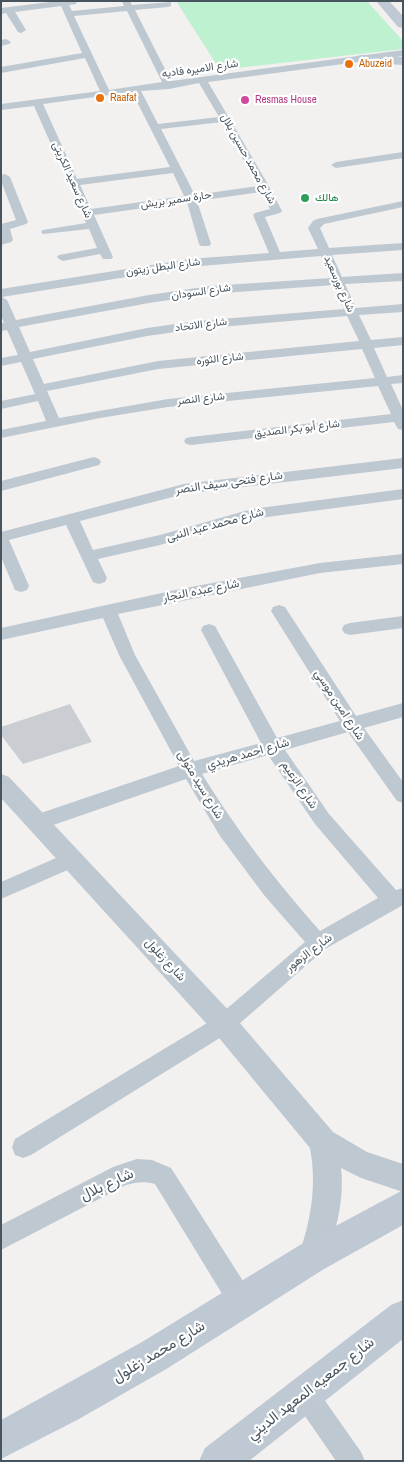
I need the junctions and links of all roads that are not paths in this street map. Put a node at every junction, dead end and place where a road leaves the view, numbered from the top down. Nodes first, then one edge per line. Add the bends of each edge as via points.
1 (81, 1) edge
2 (382, 1) edge
3 (63, 2) edge
4 (24, 4) edge
5 (128, 4) edge
6 (168, 4) dead end
7 (5, 10) edge
8 (68, 14) junction
9 (403, 24) edge
10 (21, 30) dead end
11 (403, 53) edge
12 (86, 56) junction
13 (360, 59) junction
14 (403, 61) edge
15 (1, 70) edge
16 (203, 81) junction
17 (169, 86) junction
18 (136, 90) junction
19 (106, 94) junction
20 (37, 102) junction
21 (1, 107) edge
22 (225, 119) junction
23 (155, 127) junction
24 (403, 155) edge
25 (336, 165) dead end
26 (176, 169) junction
27 (5, 177) dead end
28 (73, 183) junction
29 (266, 188) junction
30 (191, 198) junction
31 (403, 204) edge
32 (87, 213) junction
33 (92, 225) junction
34 (47, 232) dead end
35 (1, 242) edge
36 (205, 244) dead end
37 (403, 246) edge
38 (325, 252) junction
39 (276, 256) junction
40 (63, 257) dead end
41 (403, 277) edge
42 (338, 281) junction
43 (1, 293) edge
44 (1, 300) edge
45 (403, 308) edge
46 (352, 312) junction
47 (7, 326) edge
48 (403, 341) edge
49 (367, 345) junction
50 (26, 357) junction
51 (1, 362) edge
52 (403, 379) edge
53 (383, 381) junction
54 (41, 393) junction
55 (1, 405) edge
56 (402, 420) edge
57 (54, 423) junction
58 (1, 434) edge
59 (191, 441) dead end
60 (94, 462) dead end
61 (403, 463) edge
62 (1, 486) edge
63 (403, 494) edge
64 (71, 520) junction
65 (1, 537) edge
66 (89, 556) junction
67 (403, 559) edge
68 (99, 578) dead end
69 (21, 586) dead end
70 (108, 610) junction
71 (279, 611) dead end
72 (403, 622) edge
73 (350, 629) dead end
74 (209, 630) dead end
75 (1, 634) edge
76 (403, 710) edge
77 (352, 724) junction
78 (272, 746) junction
79 (190, 770) junction
80 (1, 783) edge
81 (403, 796) edge
82 (39, 822) junction
83 (72, 859) junction
84 (1, 891) edge
85 (397, 898) edge
86 (318, 943) junction
87 (224, 1024) junction
88 (323, 1142) junction
89 (23, 1147) dead end
90 (403, 1178) edge
91 (403, 1206) edge
92 (1, 1238) edge
93 (312, 1257) junction
94 (241, 1301) junction
95 (403, 1317) edge
96 (305, 1394) junction
97 (1, 1440) edge
98 (218, 1461) edge
99 (352, 1461) edge

1 - 3 street
2 - 9 main road
3 - 4 street
3 - 8 street
4 - 7 street
5 - 6 street
5 - 8 street
5 - 17 street
7 - 10 street
8 - 12 street via 77,45
11 - 13 street, شارع الاميره فاديه
12 - 15 street
12 - 19 street
13 - 14 main road
13 - 16 street, شارع الاميره فاديه
16 - 17 street, شارع الاميره فاديه
16 - 22 street, شارع محمد حسين بلال
17 - 18 street, شارع الاميره فاديه
18 - 19 street, شارع الاميره فاديه
18 - 23 street
19 - 20 street, شارع الاميره فاديه
20 - 21 street, شارع الاميره فاديه
20 - 28 street, شارع سعيد الكريتى
22 - 23 street
22 - 29 street, شارع محمد حسين بلال
23 - 26 street
24 - 25 street
26 - 28 street
26 - 30 street
27 - 35 street via 22,222 4,227 7,240
28 - 32 street, شارع سعيد الكريتى
29 - 30 street, حارة سمير بريش
29 - 39 street, شارع محمد حسين بلال via 276,211 259,215
30 - 32 street, حارة سمير بريش
30 - 36 street
31 - 38 street, شارع بورسعيد via 317,223 314,228
32 - 33 street, شارع سعيد الكريتى
33 - 34 street
33 - 40 street, شارع سعيد الكريتى via 105,254
37 - 38 street, شارع البطل زيتون
38 - 39 street, شارع البطل زيتون
38 - 42 street, شارع بورسعيد
39 - 43 street, شارع البطل زيتون via 174,264
41 - 42 street, شارع السودان
42 - 46 street, شارع بورسعيد
42 - 47 street, شارع السودان via 210,290
44 - 47 street
45 - 46 street, شارع الاتحاد
46 - 49 street, شارع بورسعيد
46 - 50 street, شارع الاتحاد via 197,325
47 - 50 street
48 - 49 street, شارع الثوره
49 - 53 street, شارع بورسعيد
49 - 54 street, شارع الثوره via 158,365 112,373
50 - 51 street, شارع الاتحاد
50 - 54 street
52 - 53 street, شارع النصر
53 - 56 street, شارع بورسعيد
53 - 57 street, شارع النصر via 168,403
54 - 55 street, شارع الثوره
54 - 57 street
56 - 59 street, شارع أبو بكر الصديق
57 - 58 street, شارع النصر
60 - 62 street
61 - 64 street, شارع فتحى سيف النصر via 200,486
63 - 66 street, شارع محمد عبد النبى via 252,514
64 - 65 street, شارع فتحى سيف النصر
64 - 66 street
65 - 69 street
66 - 68 street
67 - 70 street, شارع عبده النجار via 320,568
70 - 75 street, شارع عبده النجار
70 - 79 street, شارع سيد متولى via 128,655
71 - 77 street, شارع امين موسي
72 - 73 street
74 - 78 street, شارع الزعيم
76 - 77 street, شارع احمد هريدي
77 - 78 street, شارع احمد هريدي
77 - 81 street, شارع امين موسي
78 - 79 street, شارع احمد هريدي
78 - 85 street, شارع الزعيم via 322,819
79 - 82 street, شارع احمد هريدي
79 - 86 street, شارع سيد متولى via 227,830 270,889
80 - 82 street, شارع زغلول
82 - 83 street, شارع زغلول
83 - 84 street
83 - 87 street, شارع زغلول
85 - 86 street, شارع الزهور
86 - 87 street, شارع الزهور
87 - 88 street, شارع زغلول
87 - 89 street, شارع الزهور
88 - 90 street, شارع زغلول via 361,1164
88 - 93 street, شارع زغلول via 328,1164 327,1211
91 - 93 main road, شارع محمد زغلول
92 - 94 street, شارع بلال via 122,1176 151,1170 163,1176
93 - 94 main road, شارع محمد زغلول
94 - 97 main road, شارع محمد زغلول via 147,1360
95 - 96 main road, شارع جمعيه المعهد الديني
96 - 98 main road, شارع جمعيه المعهد الديني
96 - 99 street

